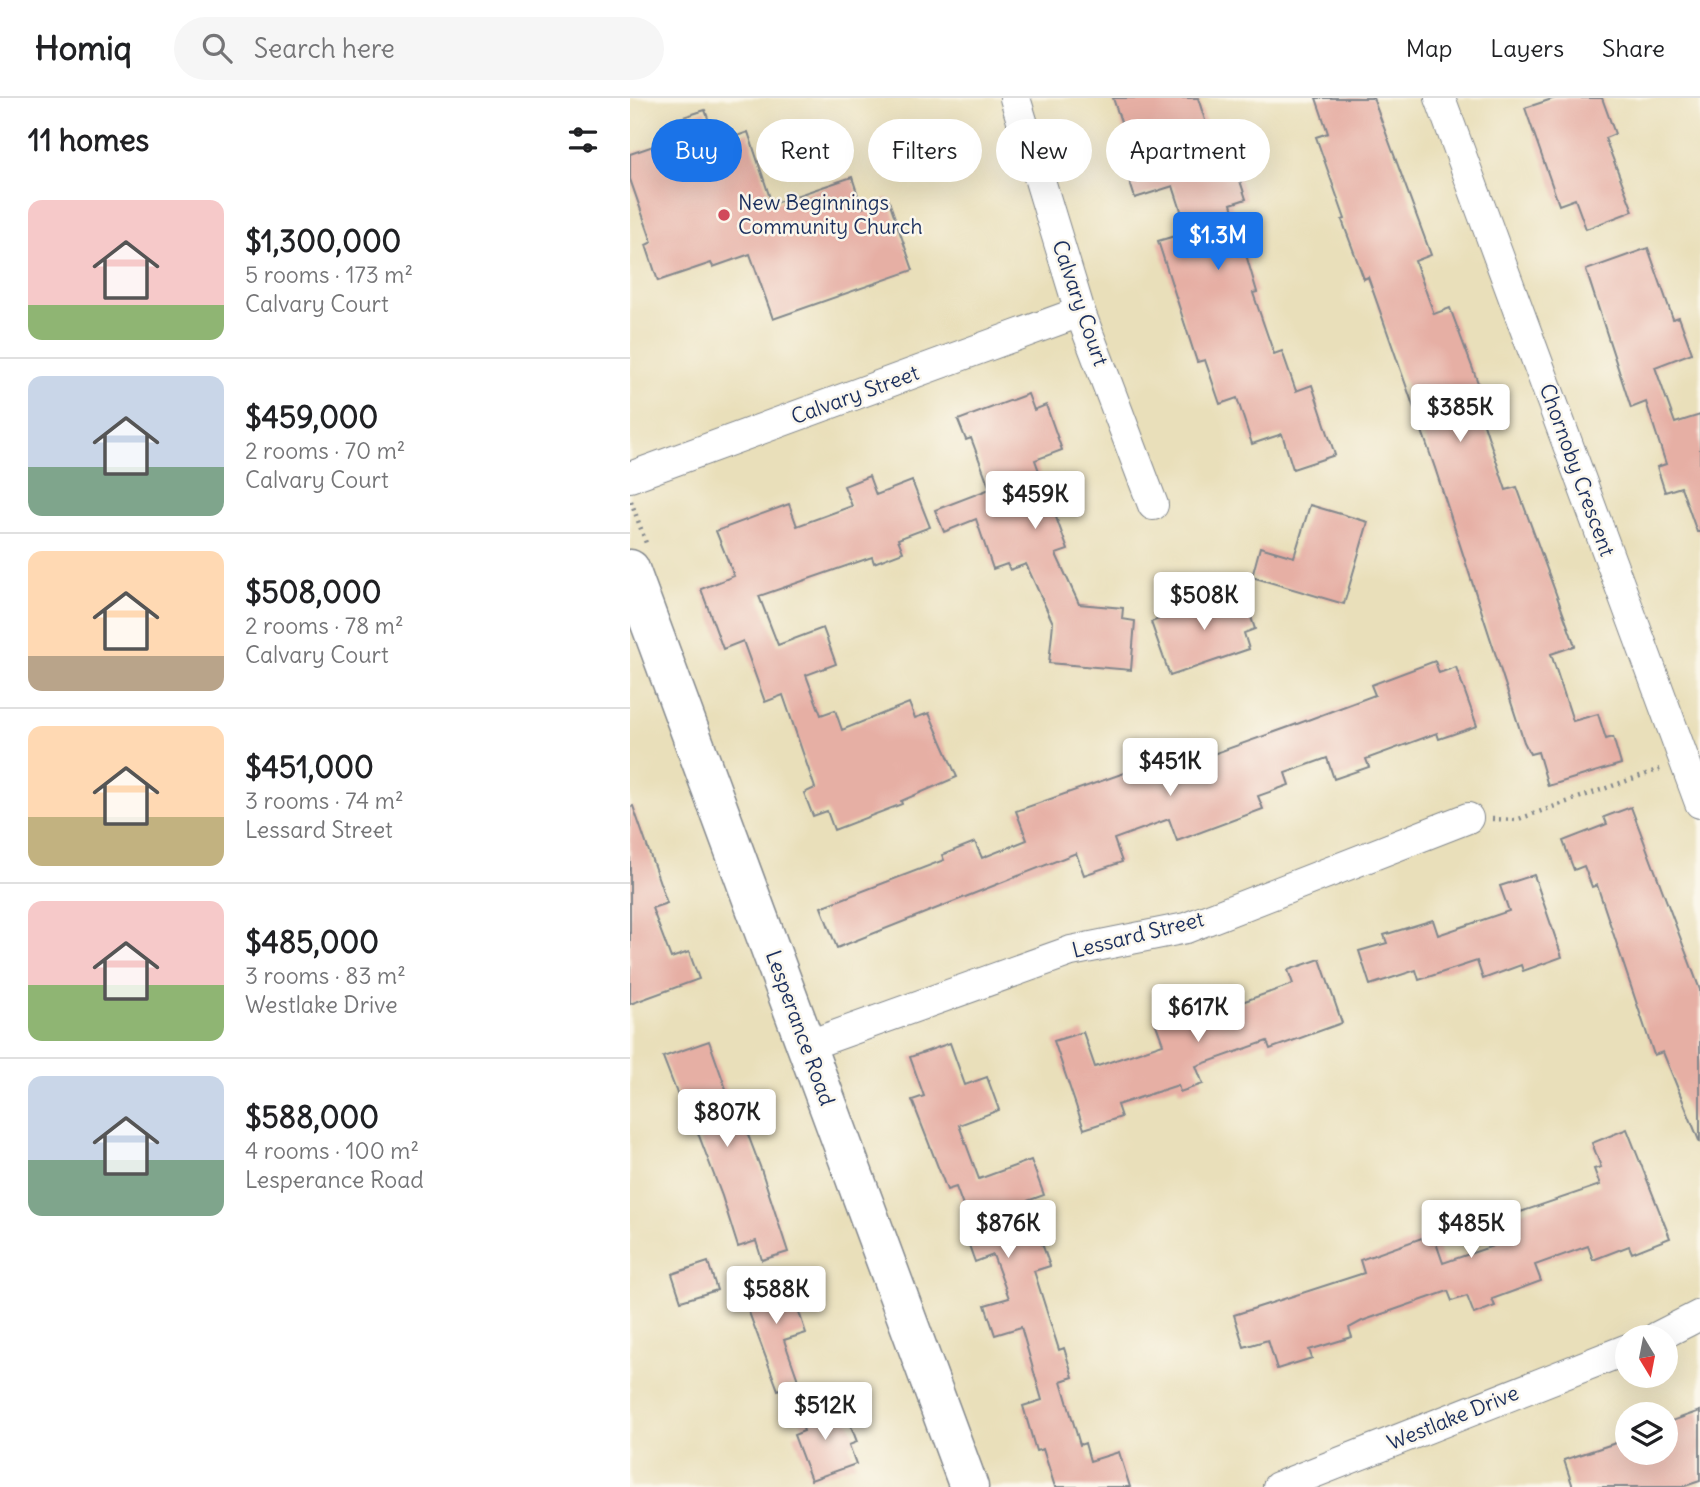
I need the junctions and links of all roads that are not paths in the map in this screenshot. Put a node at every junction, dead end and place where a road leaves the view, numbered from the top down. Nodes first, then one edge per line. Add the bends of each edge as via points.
1 (1014, 98) edge
2 (1440, 98) edge
3 (1080, 312) junction
4 (630, 477) edge
5 (1153, 505) dead end
6 (630, 569) edge
7 (1700, 803) edge
8 (1468, 818) road end
9 (806, 1046) junction
10 (1700, 1315) edge
11 (1678, 1326) edge
12 (1615, 1354) edge
13 (969, 1487) edge
14 (1278, 1487) edge

1 - 3 street, Calvary Court
2 - 7 street, Chornoby Crescent
3 - 4 street, Calvary Street
3 - 5 street, Calvary Court
6 - 9 street, Lesperance Road
8 - 9 street, Lessard Street via 1186,928 1071,951
9 - 13 street, Lesperance Road
10 - 11 street
12 - 14 street, Westlake Drive

